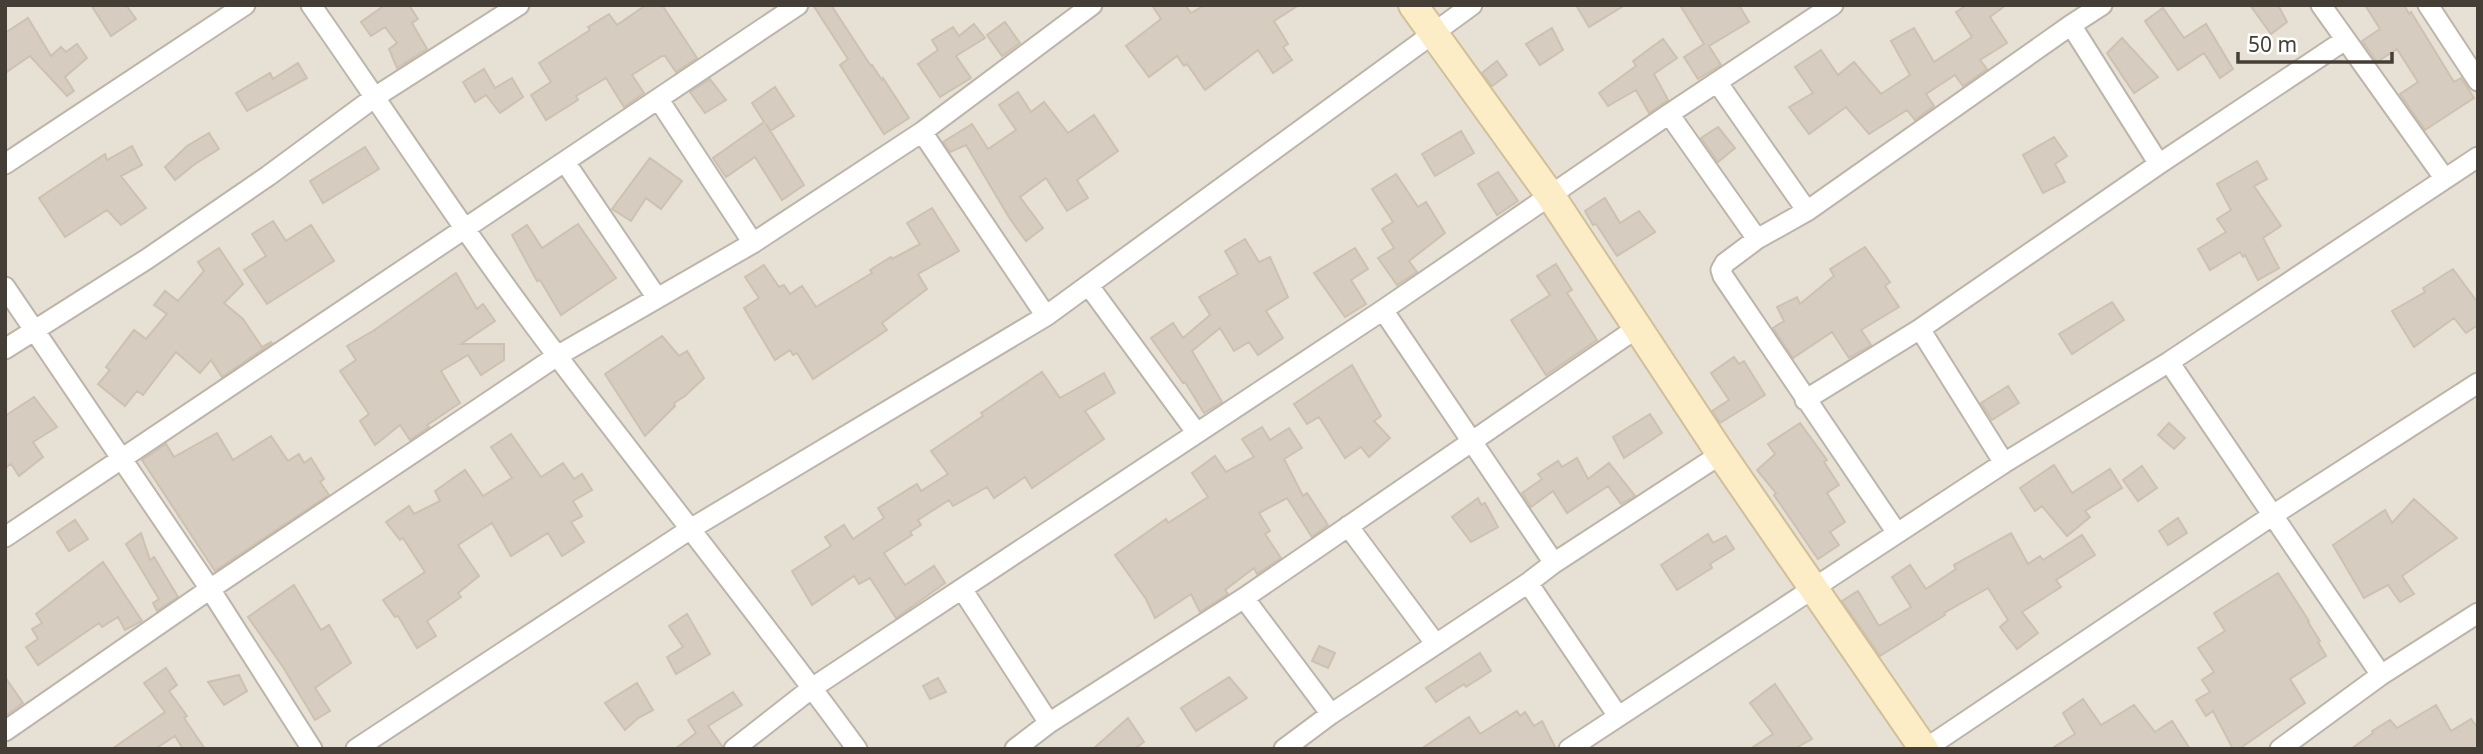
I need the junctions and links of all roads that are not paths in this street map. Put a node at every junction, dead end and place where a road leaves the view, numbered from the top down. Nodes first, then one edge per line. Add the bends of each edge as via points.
1 (245, 5) edge
2 (311, 5) edge
3 (519, 5) edge
4 (798, 5) edge
5 (1092, 5) edge
6 (1413, 5) edge
7 (1472, 5) edge
8 (1833, 5) edge
9 (2102, 5) edge
10 (2321, 5) edge
11 (2427, 5) edge
12 (2071, 25) junction
13 (1433, 32) junction
14 (2345, 40) junction
15 (2478, 81) edge
16 (1717, 82) junction
17 (375, 97) junction
18 (659, 100) junction
19 (1669, 114) junction
20 (922, 132) junction
21 (2478, 157) edge
22 (565, 162) junction
23 (5, 163) edge
24 (2159, 164) junction
25 (2445, 179) junction
26 (1550, 195) junction
27 (1807, 211) junction
28 (464, 229) junction
29 (1757, 239) junction
30 (753, 243) junction
31 (1089, 286) junction
32 (5, 287) edge
33 (657, 298) junction
34 (1384, 310) junction
35 (1046, 316) junction
36 (1637, 328) junction
37 (36, 329) junction
38 (1920, 329) junction
39 (5, 349) edge
40 (557, 356) junction
41 (2169, 362) junction
42 (2478, 383) edge
43 (1805, 400) junction
44 (1196, 432) junction
45 (1472, 440) junction
46 (1720, 454) junction
47 (122, 460) junction
48 (2004, 463) junction
49 (2273, 515) junction
50 (1348, 526) junction
51 (692, 528) junction
52 (1897, 533) junction
53 (5, 537) edge
54 (1554, 563) junction
55 (1528, 583) junction
56 (1813, 587) junction
57 (210, 589) junction
58 (962, 589) junction
59 (1244, 598) junction
60 (2478, 613) edge
61 (1436, 643) junction
62 (2381, 675) junction
63 (812, 688) junction
64 (1331, 714) junction
65 (1618, 716) junction
66 (1049, 723) junction
67 (5, 731) edge
68 (312, 749) edge
69 (356, 749) edge
70 (734, 749) edge
71 (857, 749) edge
72 (1015, 749) edge
73 (1283, 749) edge
74 (1569, 749) edge
75 (1925, 749) edge
76 (2280, 749) edge

1 - 23 street
2 - 17 street
3 - 17 street
4 - 18 street
5 - 20 street
6 - 13 street
7 - 13 street
8 - 16 street
9 - 12 street
10 - 14 street
11 - 15 street
12 - 24 street
12 - 27 street
13 - 26 street
13 - 31 street
14 - 24 street
14 - 25 street
16 - 19 street
16 - 27 street
17 - 28 street
17 - 37 street via 169,244
18 - 22 street
18 - 30 street
19 - 26 street
19 - 29 street
20 - 30 street
20 - 35 street
21 - 25 street
22 - 28 street
22 - 33 street
24 - 38 street
25 - 41 street
26 - 34 street
26 - 36 street
27 - 29 street
28 - 40 street
28 - 47 street
29 - 43 street via 1721,270
30 - 33 street
31 - 35 street
31 - 44 street
32 - 37 street
33 - 40 street
34 - 44 street
34 - 45 street
35 - 51 street
36 - 45 street
36 - 46 street
37 - 39 street
37 - 47 street
38 - 43 street
38 - 48 street
40 - 51 street
40 - 57 street
41 - 48 street
41 - 49 street
42 - 49 street
43 - 52 street
44 - 58 street
45 - 50 street
45 - 54 street
46 - 54 street
46 - 56 street
47 - 53 street
47 - 57 street
48 - 52 street
49 - 62 street
49 - 75 street
50 - 59 street
50 - 61 street
51 - 63 street
51 - 69 street
52 - 56 street
54 - 55 street
55 - 61 street
55 - 65 street
56 - 65 street
56 - 75 street
57 - 67 street
57 - 68 street
58 - 63 street
58 - 66 street
59 - 64 street
59 - 66 street
60 - 62 street
61 - 64 street
62 - 76 street
63 - 70 street
63 - 71 street
64 - 73 street
65 - 74 street
66 - 72 street

